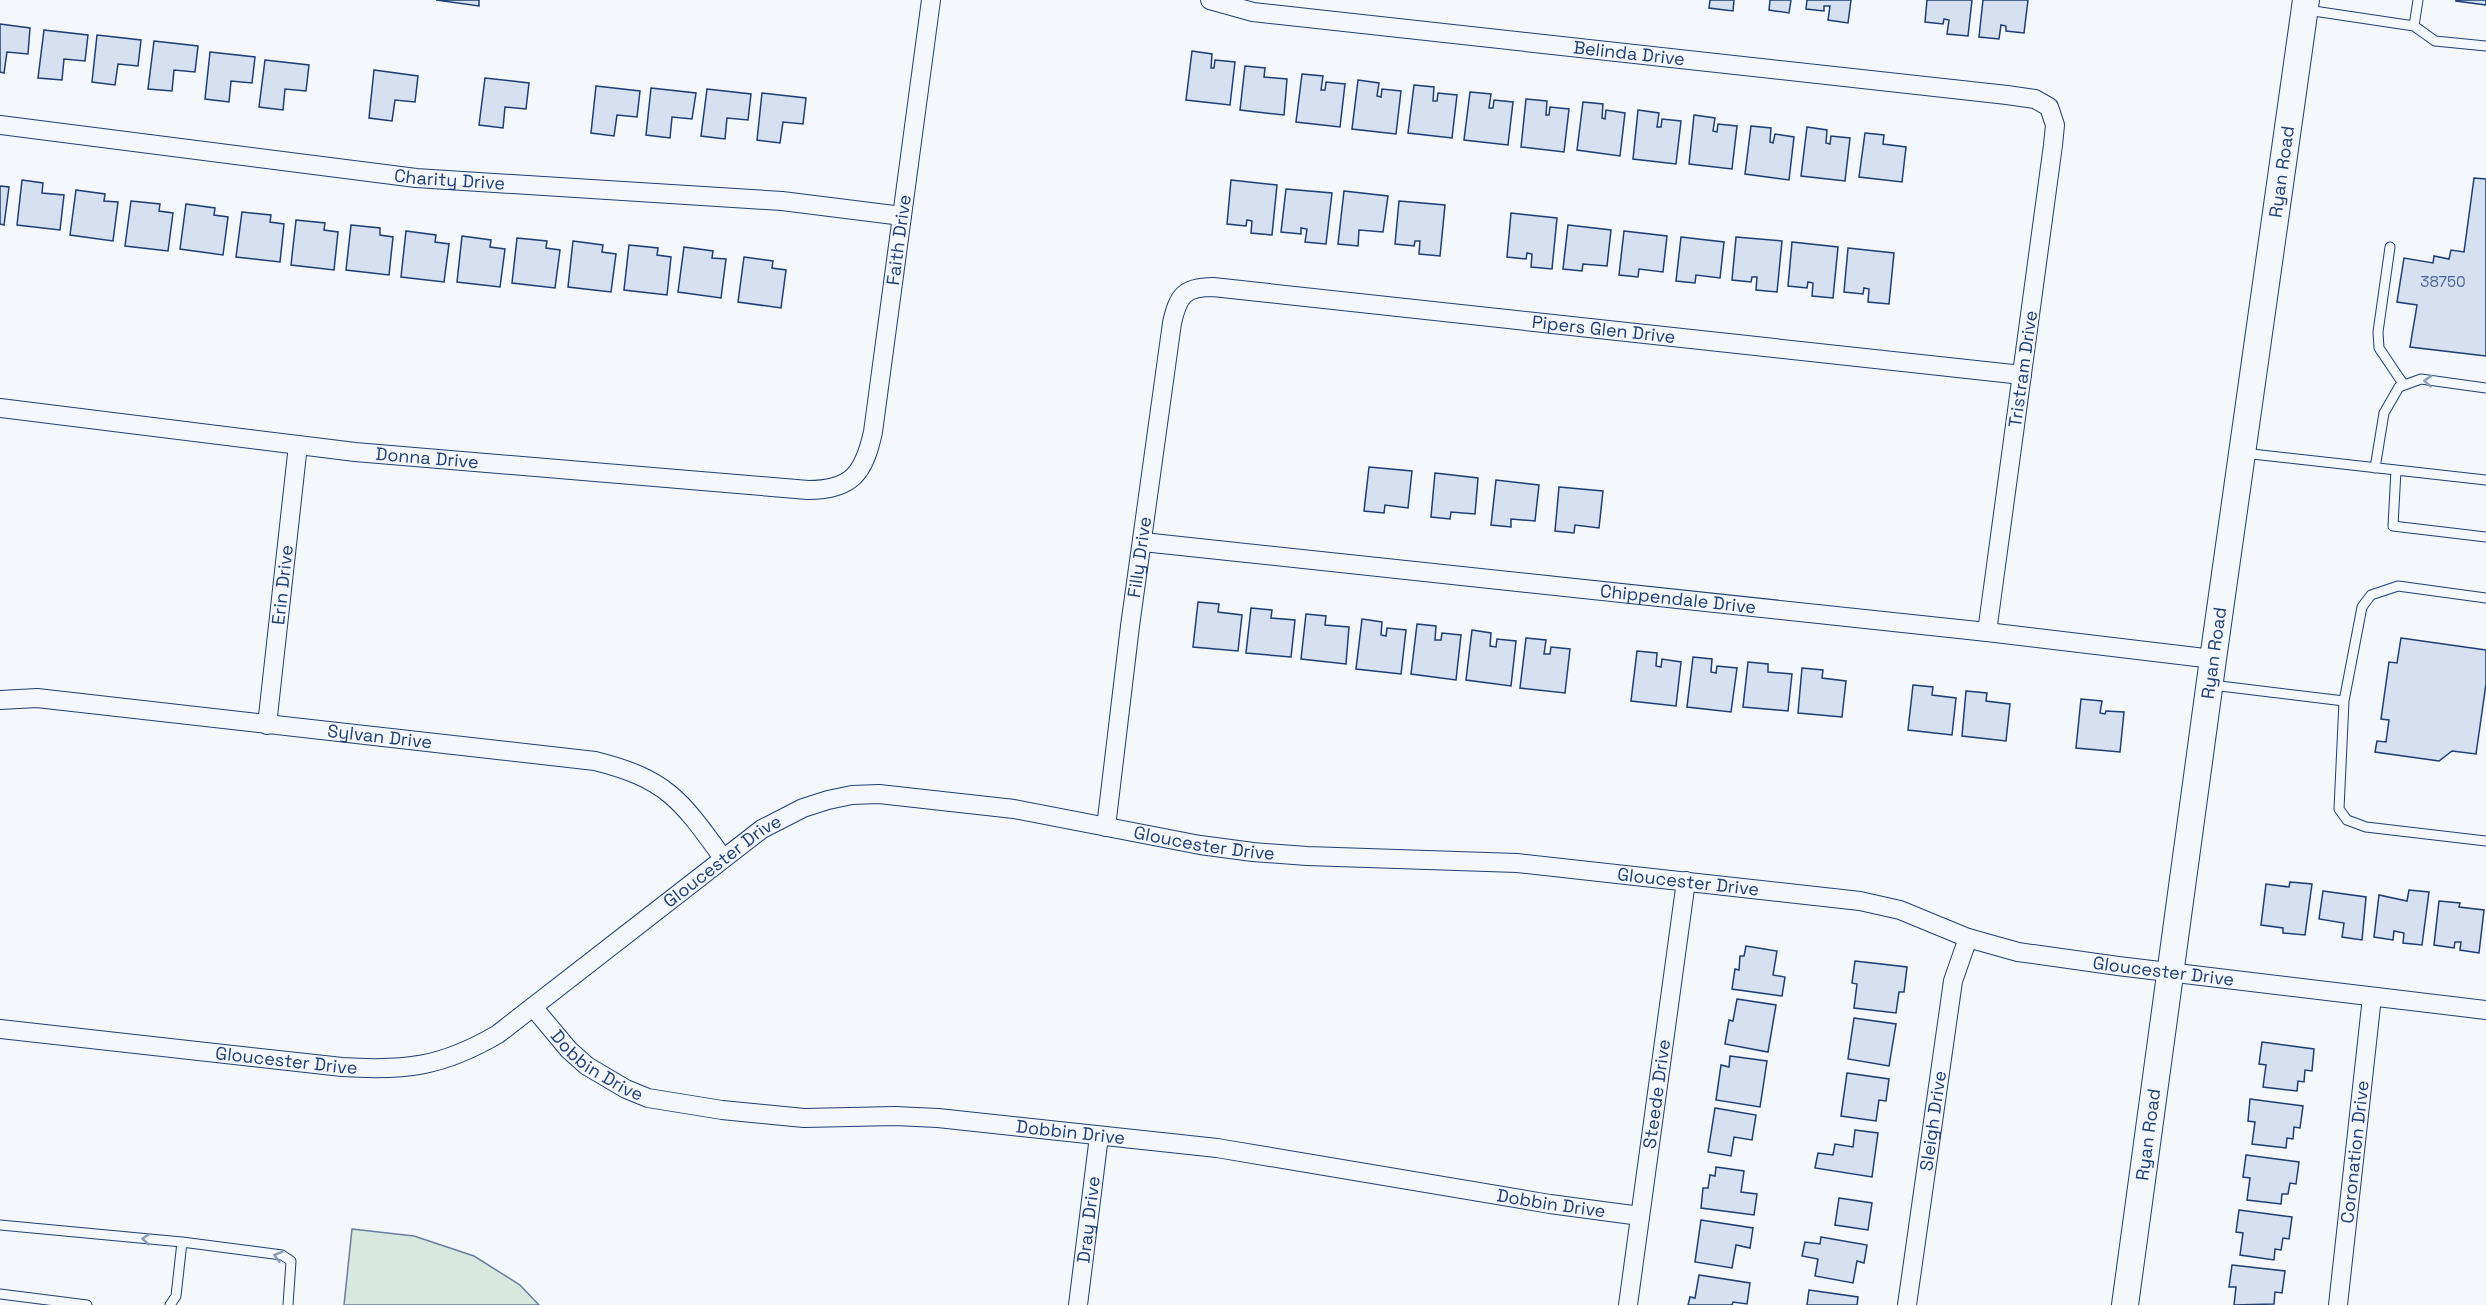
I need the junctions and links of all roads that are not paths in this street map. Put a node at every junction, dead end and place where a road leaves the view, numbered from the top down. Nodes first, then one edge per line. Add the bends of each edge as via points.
1 (931, 0) edge
2 (2418, 0) edge
3 (1217, 1) edge
4 (2305, 5) edge
5 (2414, 26) junction
6 (2486, 46) edge
7 (2049, 106) joint
8 (0, 125) edge
9 (902, 216) junction
10 (2390, 247) dead end
11 (1186, 292) joint
12 (2022, 375) junction
13 (2404, 385) junction
14 (2486, 388) edge
15 (0, 408) edge
16 (298, 446) junction
17 (2242, 453) junction
18 (2375, 468) junction
19 (2396, 470) junction
20 (855, 477) joint
21 (2486, 480) edge
22 (2486, 537) edge
23 (1143, 542) junction
24 (2486, 598) edge
25 (1987, 632) junction
26 (2211, 672) junction
27 (0, 700) edge
28 (2344, 701) junction
29 (267, 725) junction
30 (1106, 827) junction
31 (2486, 841) edge
32 (723, 858) junction
33 (1686, 881) junction
34 (1968, 938) junction
35 (2172, 972) junction
36 (2372, 997) junction
37 (533, 1007) junction
38 (2486, 1010) edge
39 (0, 1029) edge
40 (1099, 1136) junction
41 (1640, 1216) junction
42 (0, 1225) edge
43 (182, 1242) junction
44 (0, 1294) edge
45 (87, 1305) edge
46 (170, 1305) edge
47 (288, 1305) edge
48 (1078, 1305) edge
49 (1628, 1305) edge
50 (1908, 1305) edge
51 (2125, 1305) edge
52 (2338, 1305) edge

1 - 9 street, Faith Drive
2 - 5 lane
3 - 7 street, Belinda Drive via 1261,13 2007,95 2035,99
4 - 5 lane
4 - 17 main road, Ryan Road
5 - 6 lane via 2435,41
7 - 12 street, Tristram Drive via 2054,134
8 - 9 street, Charity Drive via 404,177 783,201
9 - 20 street, Faith Drive via 873,432 868,457
10 - 13 lane via 2379,348
11 - 12 street, Pipers Glen Drive via 1213,287
11 - 23 street, Filly Drive via 1172,323
12 - 25 street, Tristram Drive
14 -> 13 lane via 2421,379
13 - 18 lane via 2384,413
15 - 16 street, Donna Drive
16 - 20 street, Donna Drive via 808,490 834,488
16 - 29 street, Erin Drive
17 - 18 lane
17 - 26 main road, Ryan Road
18 - 19 lane
19 - 21 lane
19 - 22 lane via 2394,526
23 - 25 street, Chippendale Drive
23 - 30 street, Filly Drive
24 - 28 lane via 2398,586 2371,595 2362,607
25 - 26 street, Chippendale Drive
26 - 28 lane
26 - 35 main road, Ryan Road
27 - 29 street, Sylvan Drive via 37,698
28 - 31 lane via 2339,809 2348,820 2366,827
29 - 32 street, Sylvan Drive via 595,761 623,768 647,778 682,804
30 - 32 street, Gloucester Drive via 1014,809 906,796 852,795 785,816
30 - 33 street, Gloucester Drive via 1253,852 1517,863
32 - 37 street, Gloucester Drive
33 - 34 street, Gloucester Drive via 1879,904
33 - 41 street, Steede Drive
34 - 35 street, Gloucester Drive via 2012,951
34 - 50 street, Sleigh Drive via 1953,981
35 - 36 street, Gloucester Drive
35 - 51 main road, Ryan Road
36 - 38 street, Gloucester Drive
36 - 52 street, Coronation Drive
37 - 39 street, Gloucester Drive via 470,1051 443,1061 399,1069 342,1067
37 - 40 street, Dobbin Drive via 587,1066 648,1098 777,1116 916,1116
40 - 41 street, Dobbin Drive via 1217,1148
40 - 48 street, Dray Drive
41 - 49 street, Steede Drive
43 -> 42 lane
43 - 46 lane via 176,1296
47 -> 43 lane via 291,1261 282,1255
44 - 45 lane

